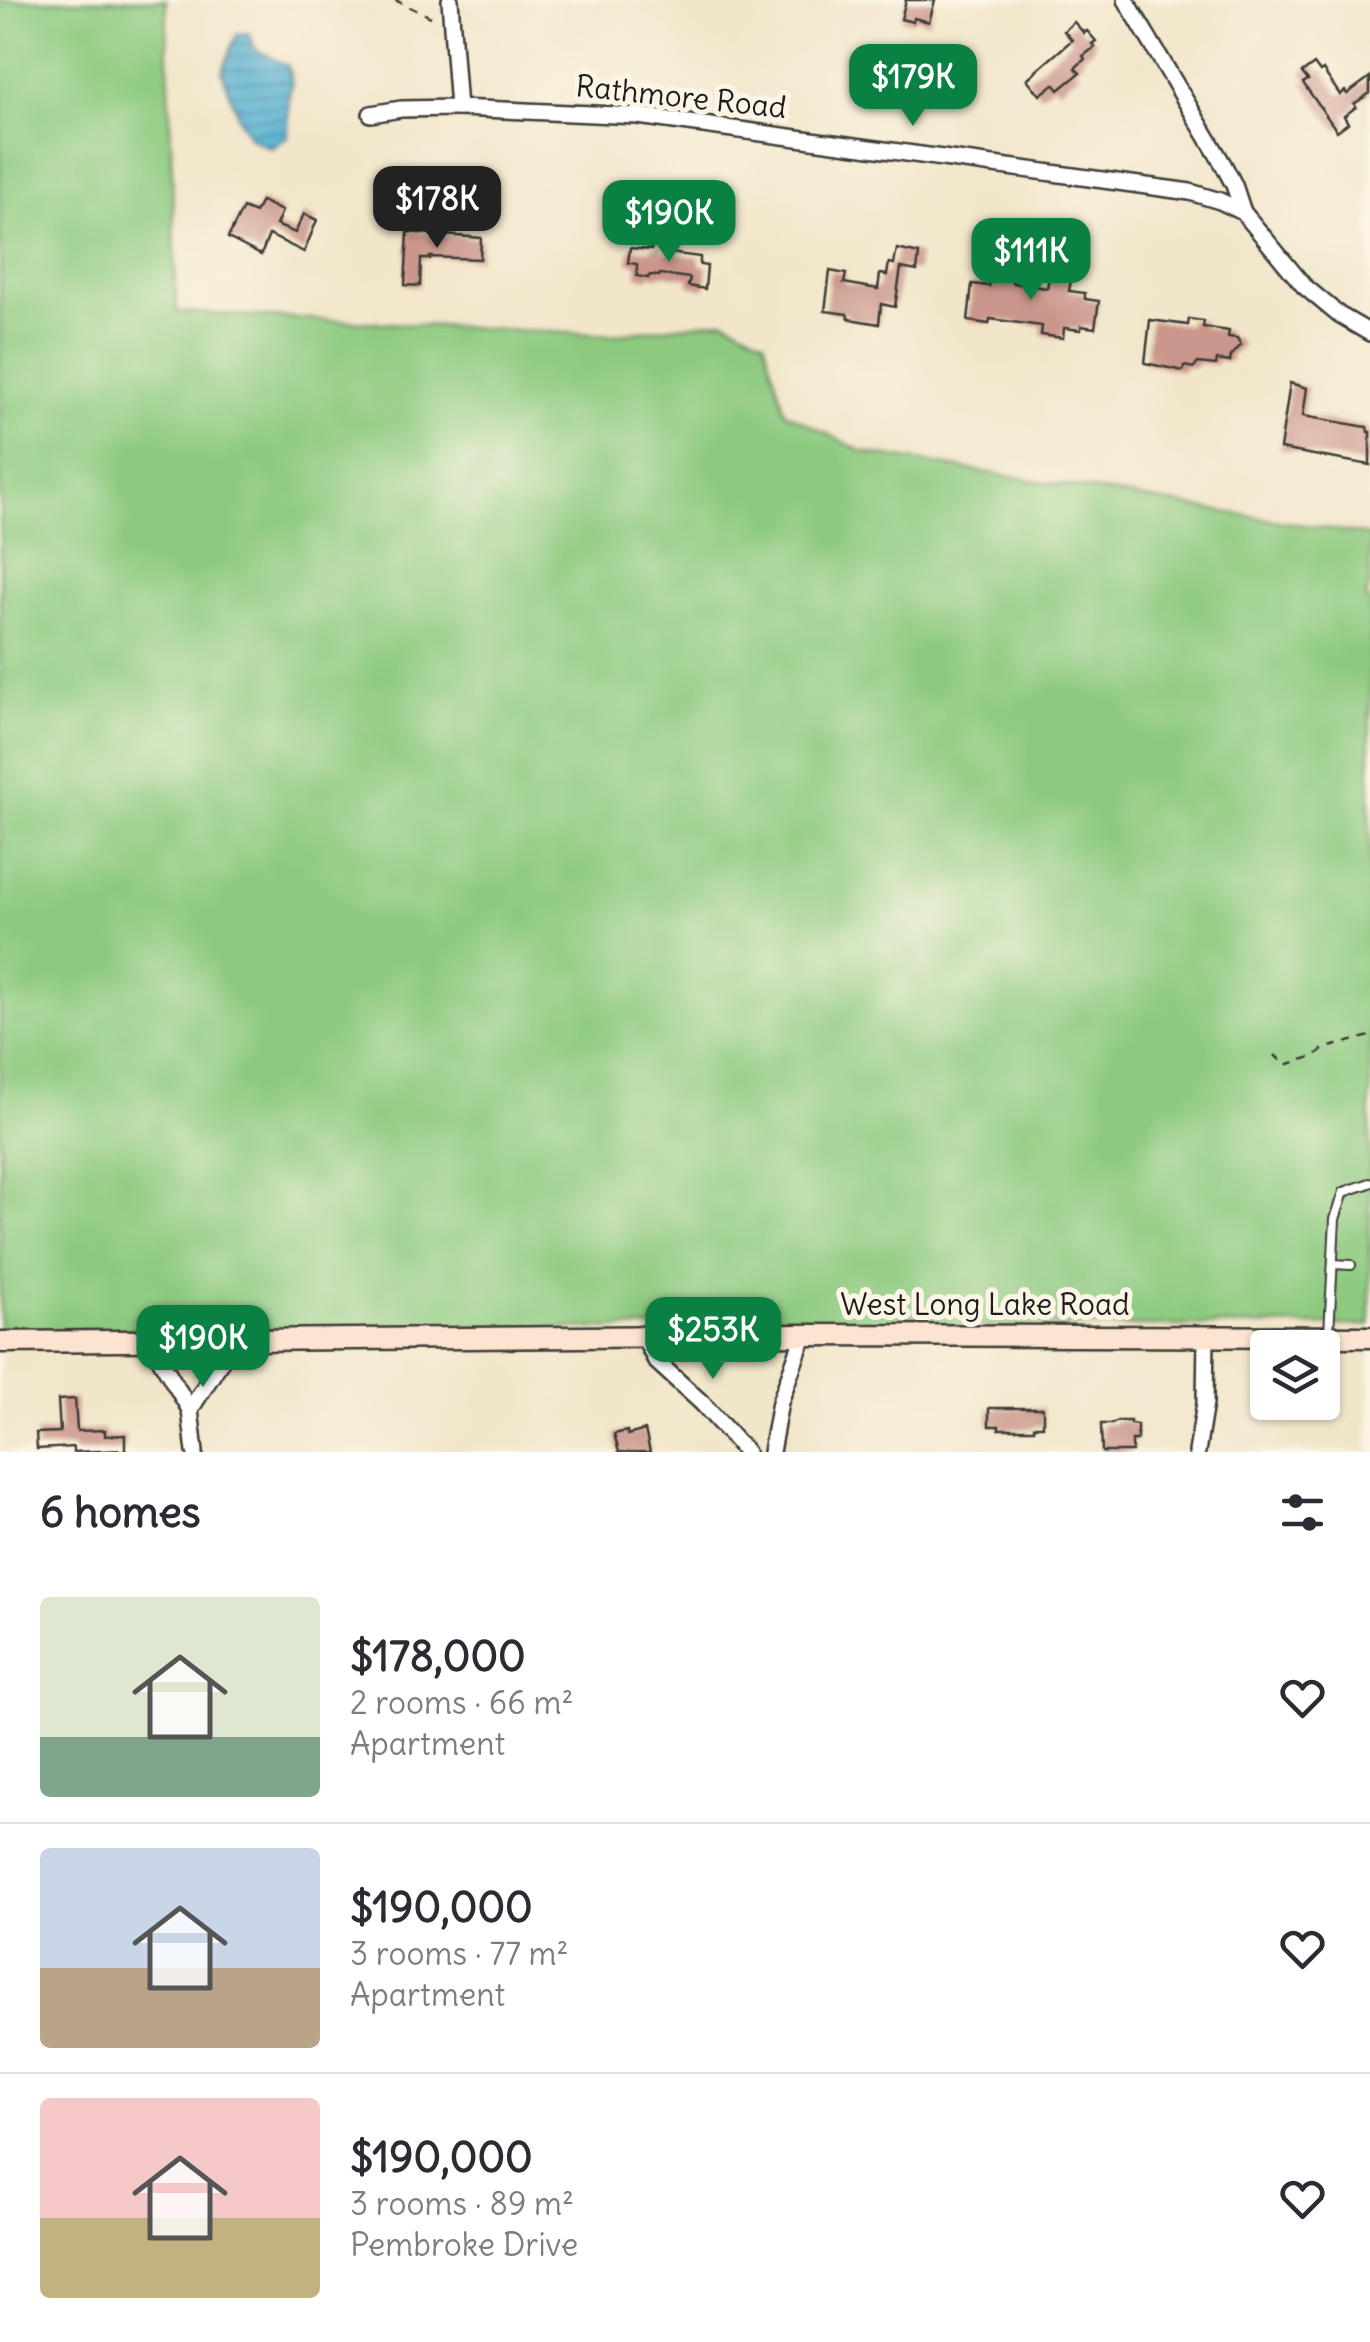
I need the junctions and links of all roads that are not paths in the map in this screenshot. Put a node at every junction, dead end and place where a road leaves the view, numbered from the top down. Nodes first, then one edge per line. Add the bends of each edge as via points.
1 (450, 0) edge
2 (1126, 0) edge
3 (458, 108) junction
4 (371, 114) dead end
5 (1243, 212) junction
6 (1370, 333) edge
7 (1370, 1184) edge
8 (1333, 1264) junction
9 (1351, 1264) dead end
10 (1329, 1330) edge
11 (804, 1334) junction
12 (643, 1336) junction
13 (1206, 1336) junction
14 (1250, 1337) edge
15 (1340, 1338) edge
16 (1370, 1338) edge
17 (231, 1339) junction
18 (154, 1340) junction
19 (0, 1342) edge
20 (190, 1410) junction
21 (195, 1452) edge
22 (746, 1452) edge
23 (771, 1452) edge
24 (1197, 1452) edge

1 - 3 street
2 - 5 street via 1223,164
3 - 4 street, Rathmore Road
3 - 5 street, Rathmore Road via 638,116 768,132 1190,192
5 - 6 street, Rathmore Road via 1304,286
7 - 8 lane via 1344,1192
8 - 9 lane
8 - 10 lane
11 - 12 main road, West Long Lake Road
11 - 13 main road, West Long Lake Road
11 - 23 street
12 - 17 main road, West Long Lake Road
12 - 22 street via 656,1361
13 - 14 main road, West Long Lake Road
13 - 24 street
15 - 16 main road, West Long Lake Road
17 - 18 main road, West Long Lake Road
17 - 20 street
18 - 19 main road, West Long Lake Road
18 - 20 street
20 - 21 street

